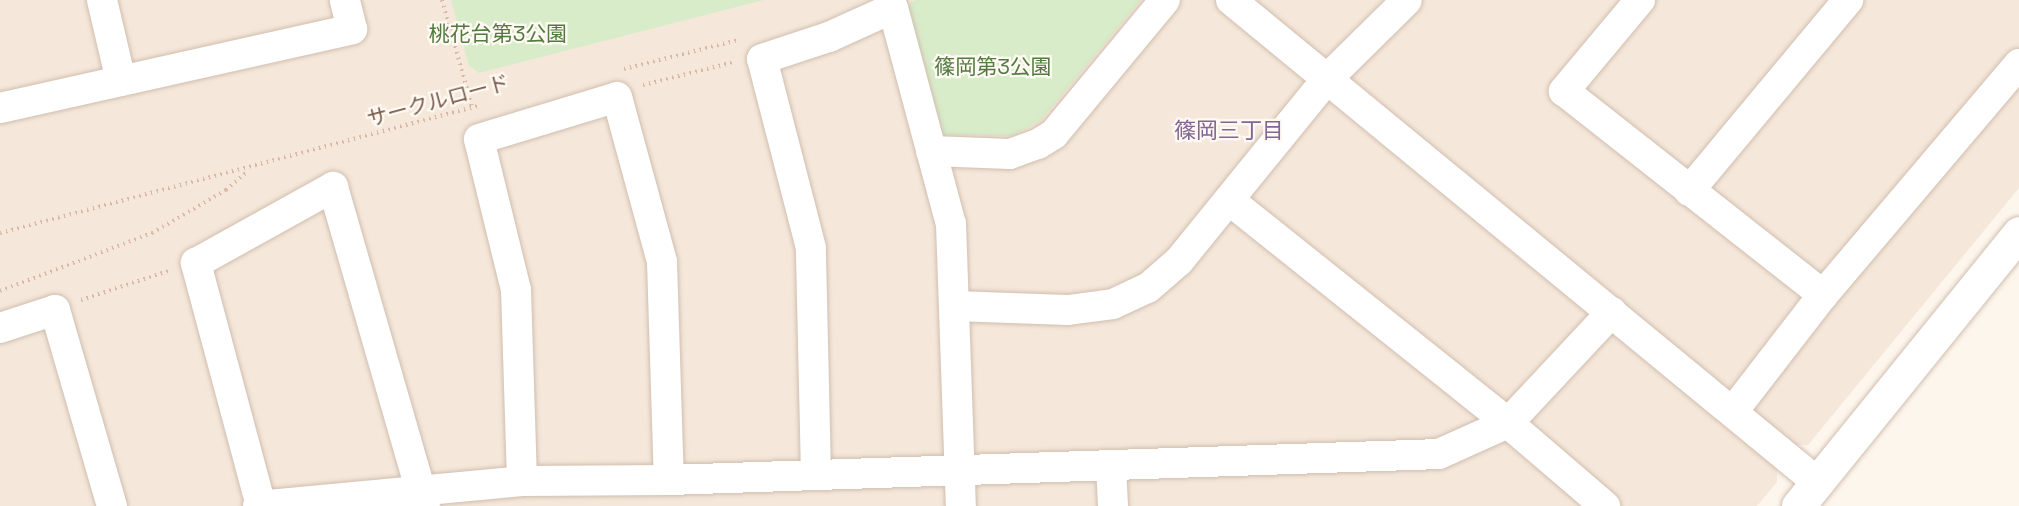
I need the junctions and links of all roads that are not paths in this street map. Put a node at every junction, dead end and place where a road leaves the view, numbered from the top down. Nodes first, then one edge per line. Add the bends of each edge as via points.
1 (102, 0) edge
2 (345, 0) edge
3 (1165, 0) edge
4 (1231, 0) edge
5 (1407, 0) edge
6 (1640, 0) edge
7 (1848, 0) edge
8 (2019, 64) edge
9 (1327, 79) junction
10 (121, 81) junction
11 (0, 108) edge
12 (931, 151) junction
13 (1689, 191) junction
14 (1229, 200) junction
15 (2019, 233) edge
16 (1823, 295) junction
17 (954, 306) junction
18 (1612, 312) junction
19 (0, 328) edge
20 (1734, 410) junction
21 (1508, 423) junction
22 (1111, 466) junction
23 (958, 471) junction
24 (816, 475) junction
25 (669, 480) junction
26 (522, 481) junction
27 (1807, 494) edge
28 (423, 499) edge
29 (112, 506) edge
30 (260, 506) edge
31 (961, 506) edge
32 (1113, 506) edge
33 (1605, 506) edge

1 - 10 street
2 - 10 street via 352,29
3 - 12 street via 1054,134 1010,154
4 - 9 street
5 - 9 street
6 - 13 street via 1564,91
7 - 13 street
8 - 16 street
9 - 14 street
9 - 18 street
10 - 11 street
12 - 17 street via 951,224
12 - 24 street via 893,8 829,38 753,49 811,248
13 - 16 street
14 - 17 street via 1179,261 1148,288 1113,304 1068,310
14 - 21 street
15 - 27 street
16 - 20 street
17 - 23 street
18 - 20 street
18 - 21 street
19 - 29 street via 55,310
20 - 27 street
21 - 22 street via 1440,454
21 - 33 street
22 - 23 street
22 - 32 street
23 - 24 street
23 - 31 street
24 - 25 street
25 - 26 street
25 - 26 street via 662,262 619,84 479,139 516,290
26 - 28 street
28 - 30 street
28 - 30 street via 333,187 196,262

